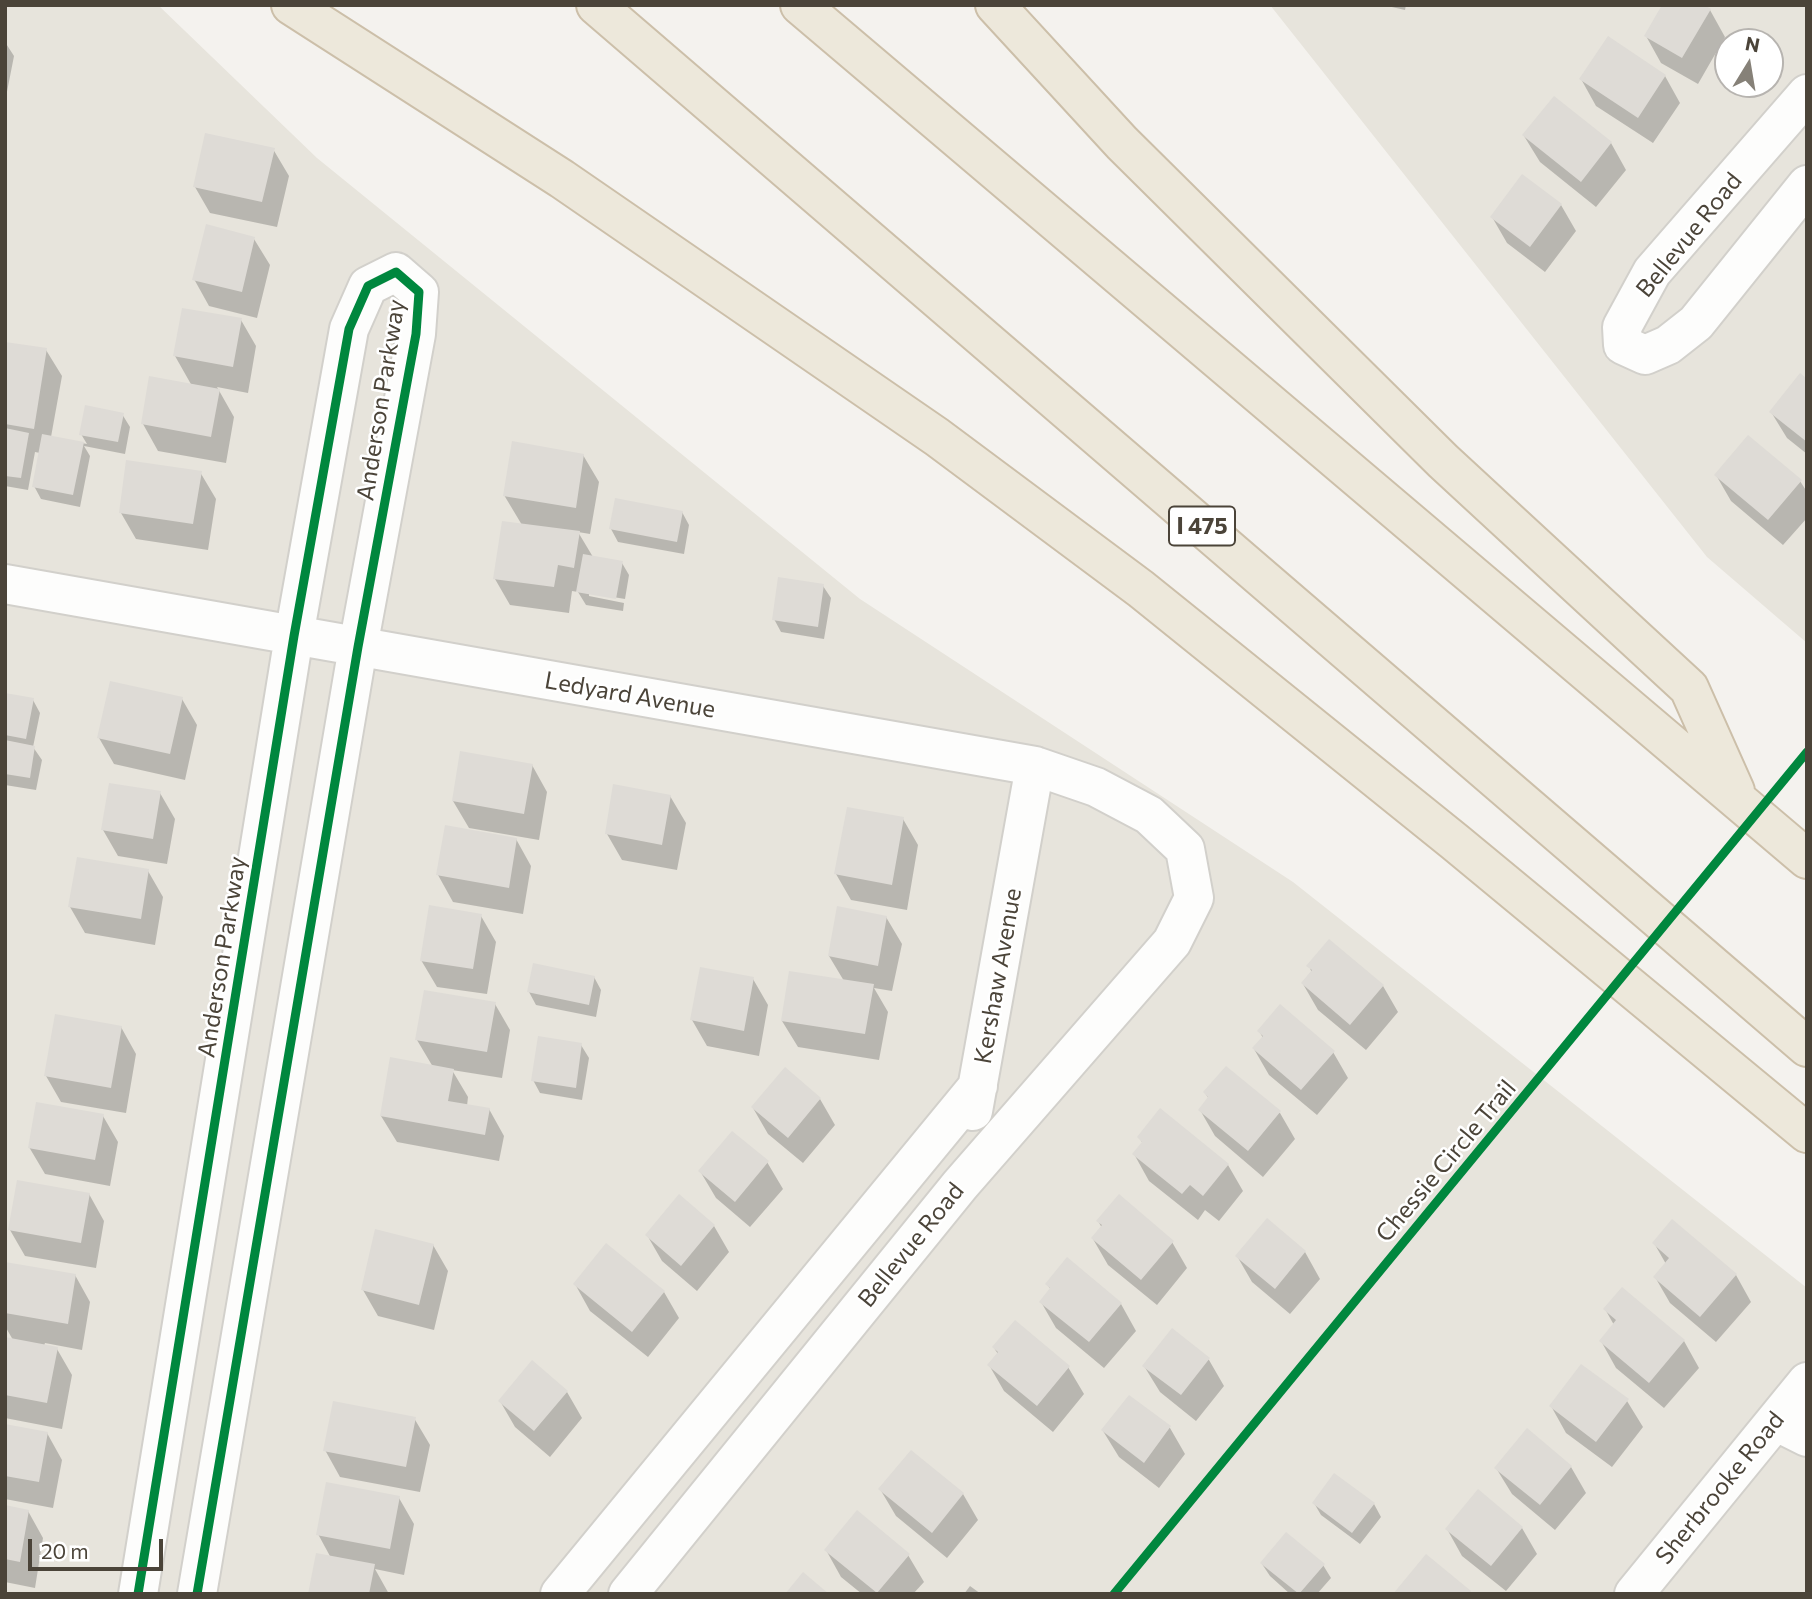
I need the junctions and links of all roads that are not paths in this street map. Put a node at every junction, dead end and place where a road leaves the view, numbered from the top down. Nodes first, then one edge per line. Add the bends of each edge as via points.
1 (291, 5) edge
2 (596, 5) edge
3 (800, 5) edge
4 (995, 5) edge
5 (1807, 94) edge
6 (1807, 185) edge
7 (5, 584) edge
8 (294, 636) junction
9 (358, 647) junction
10 (1035, 766) junction
11 (1739, 799) junction
12 (1807, 859) edge
13 (1194, 898) joint
14 (1807, 1047) edge
15 (978, 1086) junction
16 (1807, 1133) edge
17 (960, 1185) junction
18 (1807, 1382) edge
19 (1791, 1429) edge
20 (138, 1594) edge
21 (197, 1594) edge
22 (559, 1594) edge
23 (628, 1594) edge
24 (1634, 1594) edge

1 - 16 highway via 562,178 958,453 1141,589
2 - 14 highway, I 475
3 - 11 highway
4 - 11 highway via 1122,143 1414,432 1689,688
5 - 6 street, Bellevue Road via 1652,272 1622,327 1623,345 1645,355 1668,345 1696,323
7 - 8 street, Ledyard Avenue
8 - 9 street, Ledyard Avenue
8 - 9 street, Anderson Parkway via 349,329 368,286 396,272 419,292 416,334
8 - 20 street, Anderson Parkway
9 - 10 street, Ledyard Avenue
9 - 21 street, Anderson Parkway
10 - 13 street, Ledyard Avenue via 1096,787 1149,815 1185,849
10 - 15 street, Kershaw Avenue
11 - 12 highway
13 - 17 street, Bellevue Road via 1172,942
15 - 17 street, Kershaw Avenue
15 - 22 street, Bellevue Road
17 - 23 street, Bellevue Road
18 - 19 street, Sherbrooke Road
19 - 24 street, Sherbrooke Road

